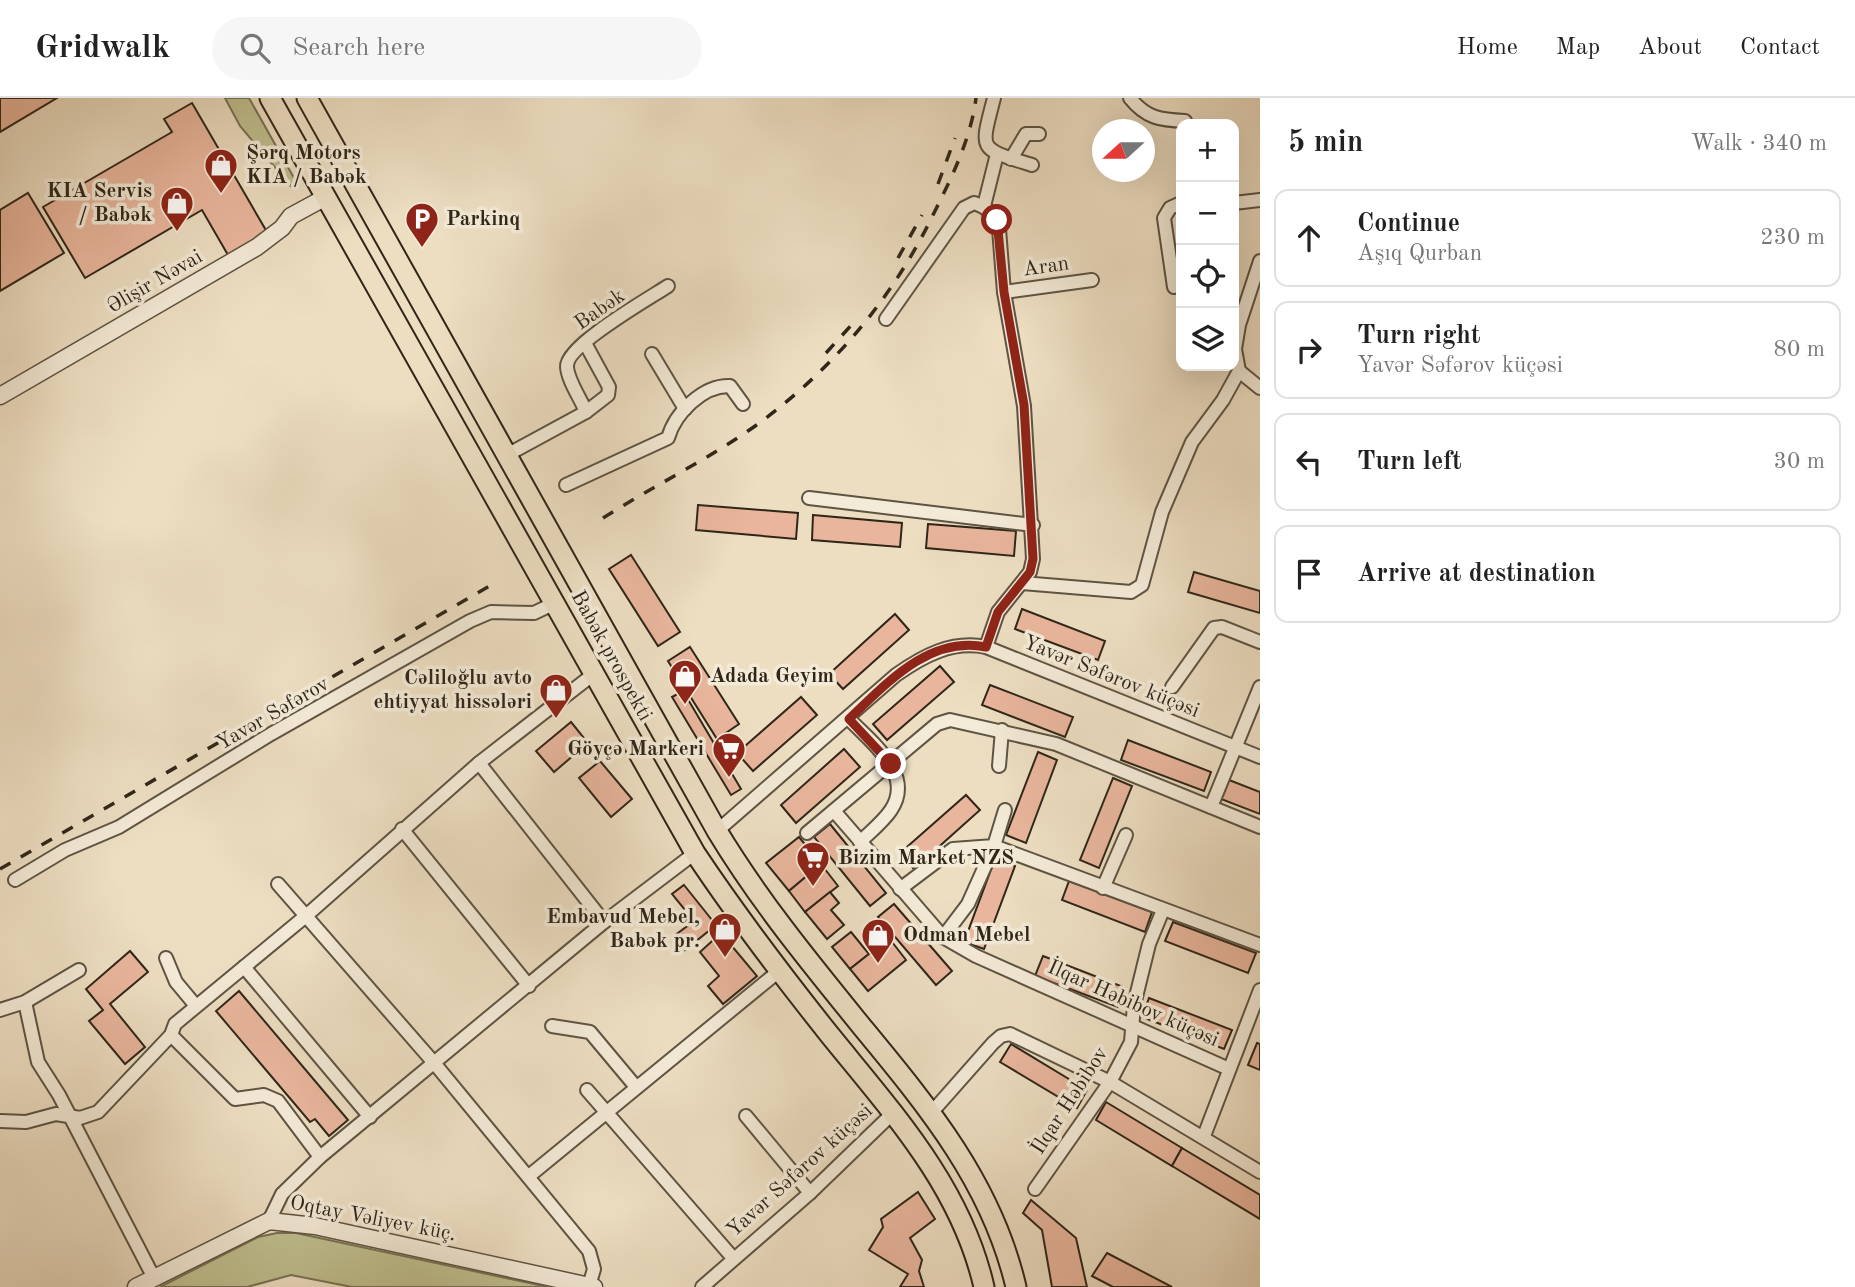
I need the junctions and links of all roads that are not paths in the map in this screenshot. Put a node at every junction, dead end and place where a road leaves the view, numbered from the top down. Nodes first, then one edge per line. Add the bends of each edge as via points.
1 (270, 98) edge
2 (307, 98) edge
3 (994, 98) edge
4 (1130, 98) edge
5 (1176, 121) edge
6 (1039, 134) dead end
7 (997, 154) junction
8 (1012, 159) junction
9 (1032, 165) dead end
10 (326, 197) junction
11 (1260, 200) edge
12 (1239, 202) edge
13 (1176, 205) edge
14 (984, 206) junction
15 (1260, 261) edge
16 (1092, 280) dead end
17 (1257, 282) edge
18 (668, 286) dead end
19 (1174, 287) dead end
20 (1004, 292) junction
21 (886, 318) dead end
22 (1239, 337) edge
23 (585, 342) junction
24 (652, 354) dead end
25 (1239, 371) joint
26 (1260, 388) edge
27 (0, 396) edge
28 (743, 404) dead end
29 (685, 408) junction
30 (586, 412) junction
31 (505, 456) junction
32 (566, 485) dead end
33 (809, 498) dead end
34 (1033, 525) junction
35 (1022, 583) junction
36 (555, 603) junction
37 (1260, 642) edge
38 (986, 647) junction
39 (595, 673) junction
40 (1172, 687) dead end
41 (1259, 692) edge
42 (849, 719) junction
43 (1002, 730) junction
44 (1234, 747) junction
45 (1260, 757) edge
46 (479, 763) junction
47 (891, 764) junction
48 (999, 766) dead end
49 (1211, 807) junction
50 (1005, 810) dead end
51 (835, 812) junction
52 (1260, 827) edge
53 (402, 830) junction
54 (717, 831) junction
55 (807, 833) dead end
56 (1126, 835) dead end
57 (860, 842) junction
58 (994, 846) junction
59 (695, 853) junction
60 (15, 880) dead end
61 (278, 884) dead end
62 (1103, 888) junction
63 (900, 889) junction
64 (1163, 910) junction
65 (307, 915) junction
66 (604, 922) junction
67 (943, 937) junction
68 (1260, 945) edge
69 (166, 958) dead end
70 (244, 967) junction
71 (79, 970) dead end
72 (779, 971) junction
73 (529, 986) junction
74 (1260, 990) edge
75 (25, 1002) junction
76 (196, 1006) junction
77 (0, 1010) edge
78 (1132, 1025) junction
79 (552, 1026) dead end
80 (171, 1035) junction
81 (435, 1064) junction
82 (1229, 1069) junction
83 (1110, 1082) junction
84 (636, 1087) junction
85 (587, 1090) dead end
86 (932, 1112) junction
87 (607, 1113) junction
88 (893, 1113) junction
89 (69, 1115) junction
90 (746, 1116) dead end
91 (370, 1117) junction
92 (0, 1121) edge
93 (1204, 1136) junction
94 (320, 1157) junction
95 (1260, 1171) edge
96 (529, 1176) junction
97 (1035, 1189) dead end
98 (810, 1193) junction
99 (269, 1221) junction
100 (733, 1258) junction
101 (155, 1278) junction
102 (592, 1286) edge
103 (136, 1287) edge
104 (702, 1287) edge
105 (984, 1287) edge
106 (1016, 1287) edge

1 - 10 main road, Babək prospekti
2 - 31 main road, Babək prospekti
3 - 7 street via 984,138
4 - 5 street via 1155,120
6 - 8 street via 1026,134
7 - 8 street
7 - 14 street
8 - 9 street
10 - 27 street, Əlişir Nəvai via 291,216 257,247
10 - 36 main road, Babək prospekti
11 - 12 street
13 - 19 street via 1164,218
14 - 20 street via 997,220
14 - 21 street via 974,203 964,208
15 - 17 street
16 - 20 street, Aran
17 - 22 street
18 - 23 street, Babək
20 - 34 street via 1024,405
23 - 30 street, Babək via 568,358 567,367
23 - 30 street via 609,387 603,402
24 - 29 street
25 - 26 street
25 - 35 street via 1192,443 1162,512 1147,574 1138,590
28 - 29 street via 730,386 722,386
29 - 32 street via 668,438
30 - 31 street
31 - 54 main road, Babək prospekti
33 - 34 street
34 - 35 street via 1033,559
35 - 38 street via 998,612
36 - 39 main road, Babək prospekti
36 - 60 street, Yavər Səfərov via 534,612 491,612 470,621 119,827 65,849
37 - 40 street, Yavər Səfərov küçəsi via 1214,628
38 - 42 street, Yavər Səfərov küçəsi via 960,645 919,659
38 - 44 street, Yavər Səfərov küçəsi
39 - 46 street
39 - 59 main road, Babək prospekti
41 - 44 street
42 - 47 street
42 - 54 street, Yavər Səfərov küçəsi
43 - 47 street via 944,720
43 - 48 street
43 - 49 street via 1056,744
44 - 45 street, Yavər Səfərov küçəsi
44 - 49 street
46 - 53 street
46 - 66 street
47 - 51 street
47 - 57 street via 897,776 892,809
49 - 52 street
50 - 58 street
51 - 55 street
51 - 57 street, İlqar Həbibov küçəsi
53 - 65 street
53 - 73 street
54 - 86 main road, Babək prospekti via 771,913
56 - 62 street
57 - 63 street, İlqar Həbibov küçəsi
58 - 62 street
58 - 63 street via 953,849
58 - 67 street via 968,904
59 - 66 street
59 - 72 main road, Babək prospekti
61 - 65 street
62 - 64 street
63 - 67 street, İlqar Həbibov küçəsi
64 - 68 street
64 - 78 street, İlqar Həbibov via 1149,944
65 - 70 street
65 - 81 street
66 - 73 street
67 - 78 street, İlqar Həbibov küçəsi
69 - 76 street via 176,982
70 - 76 street
70 - 91 street
71 - 75 street
72 - 84 street
72 - 88 main road, Babək prospekti
73 - 81 street
74 - 82 street
75 - 77 street
75 - 89 street via 38,1062
76 - 80 street via 175,1024
78 - 82 street, İlqar Həbibov küçəsi
78 - 83 street, İlqar Həbibov via 1131,1041
79 - 84 street via 590,1032
80 - 89 street via 98,1112 80,1118
80 - 94 street via 235,1099 264,1095 278,1101
81 - 91 street
81 - 96 street
82 - 93 street
83 - 86 street via 1010,1034 1001,1036
83 - 93 street
83 - 97 street, İlqar Həbibov
84 - 87 street
85 - 87 street, Yavər Səfərov küçəsi
86 - 106 main road, Babək prospekti via 978,1183
87 - 96 street
87 - 100 street, Yavər Səfərov küçəsi
88 - 98 street, Yavər Səfərov küçəsi
88 - 105 main road, Babək prospekti via 951,1197
89 - 92 street
89 - 101 street
90 - 98 street
91 - 94 street
93 - 95 street
94 - 99 street via 282,1194
96 - 102 street via 589,1251
98 - 100 street, Yavər Səfərov küçəsi
99 - 101 street, Oqtay Vəliyev küç.
99 - 102 street, Oqtay Vəliyev küç. via 315,1226
100 - 104 street, Yavər Səfərov küçəsi
101 - 103 street, Oqtay Vəliyev küç.

